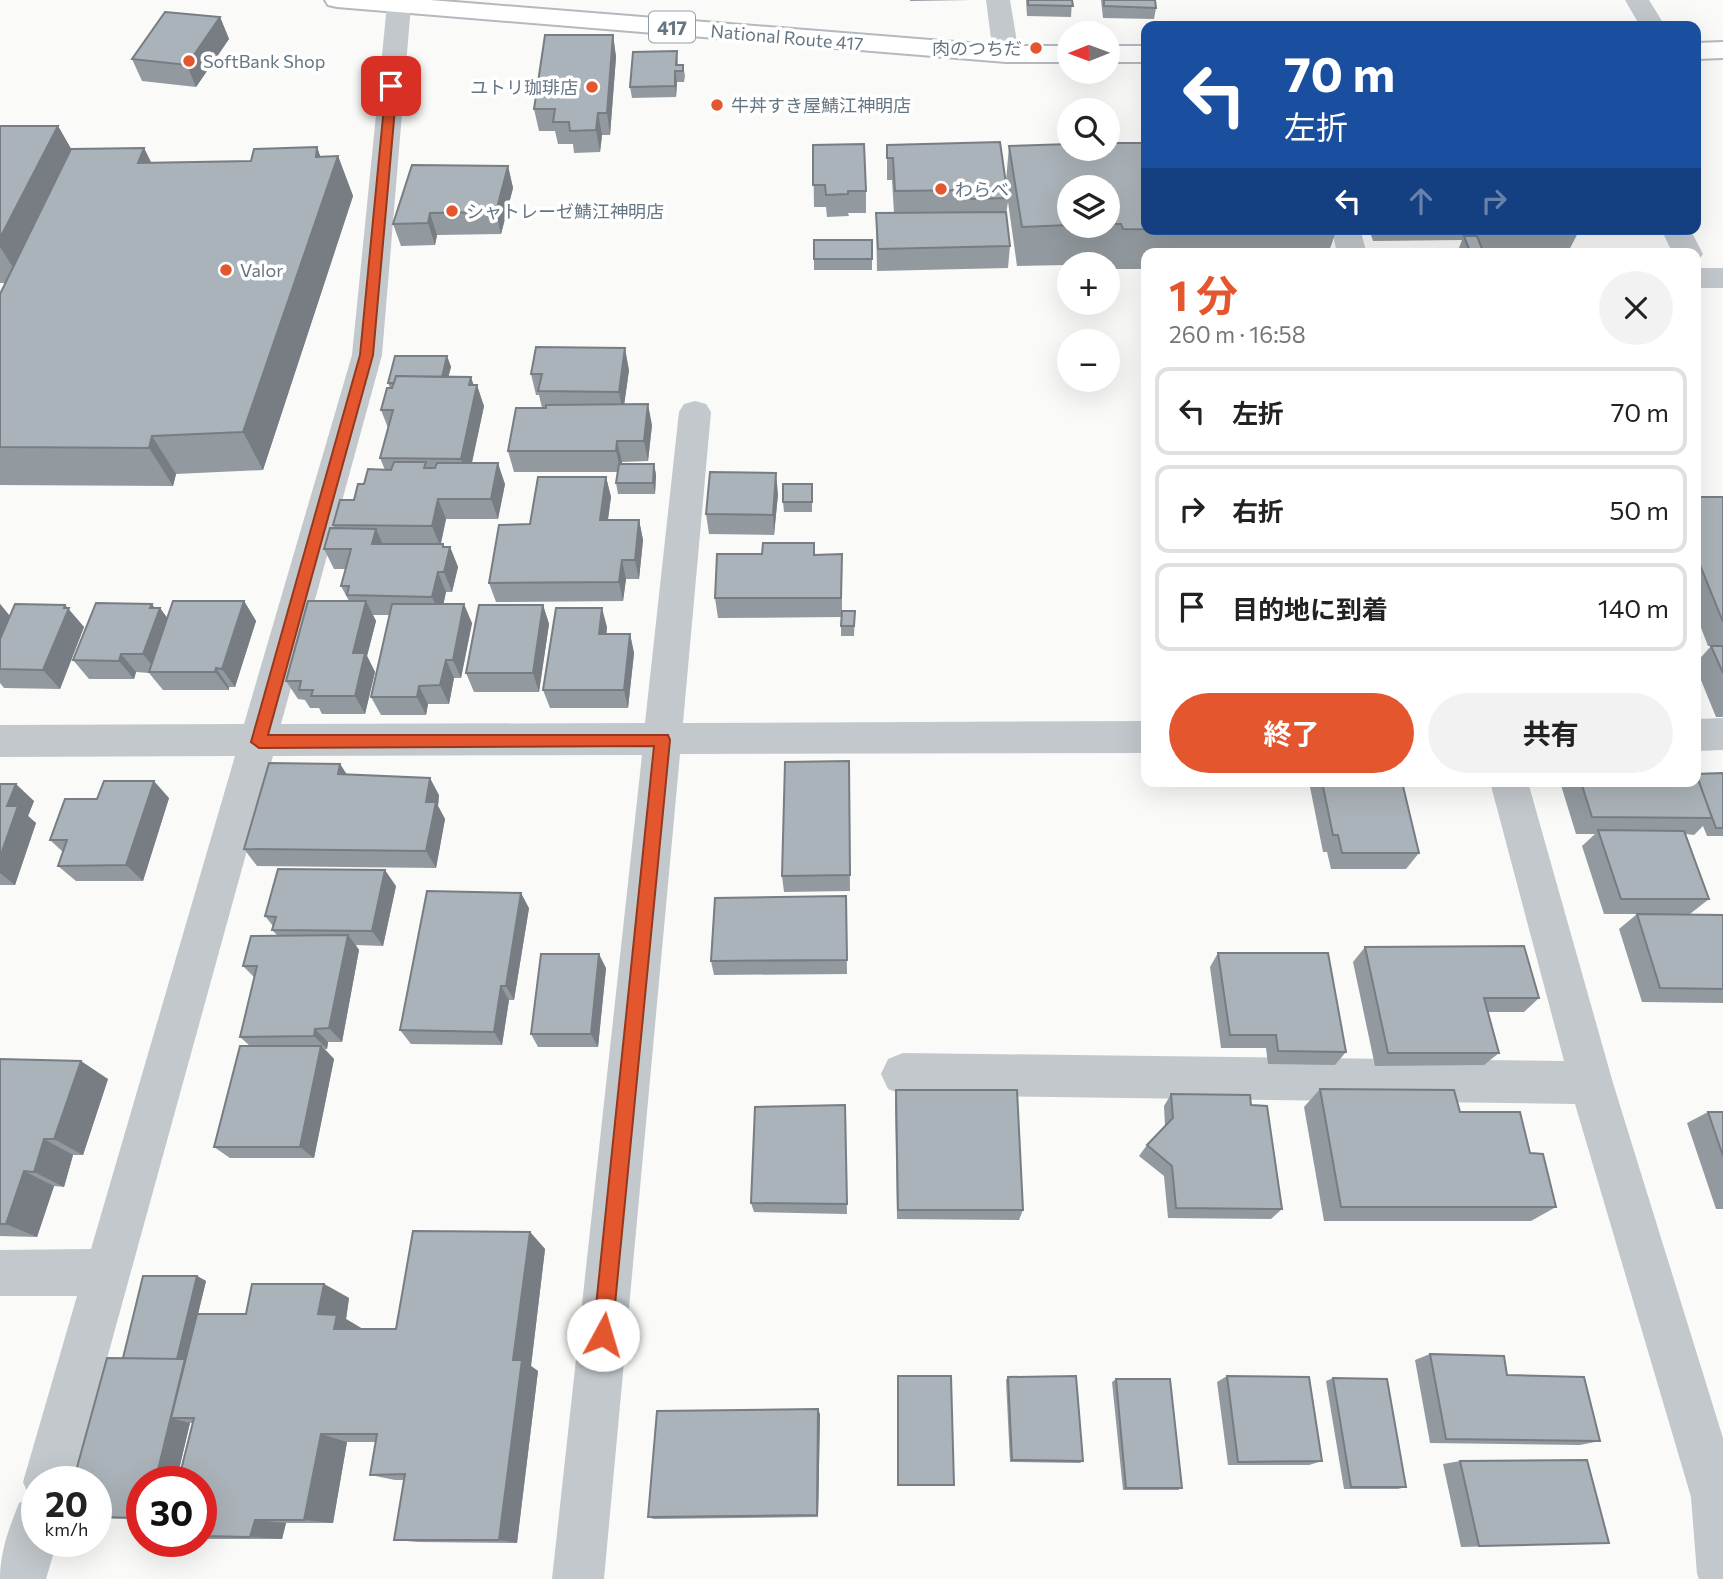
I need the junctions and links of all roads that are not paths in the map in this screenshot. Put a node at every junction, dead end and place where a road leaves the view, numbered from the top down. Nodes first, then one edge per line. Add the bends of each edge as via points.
1 (337, 0) edge
2 (998, 0) edge
3 (1637, 0) edge
4 (399, 5) junction
5 (1649, 21) edge
6 (1723, 50) edge
7 (1701, 51) edge
8 (1006, 54) junction
9 (1057, 54) edge
10 (1120, 54) edge
11 (1141, 54) edge
12 (695, 412) dead end
13 (1723, 734) edge
14 (1701, 735) edge
15 (1141, 737) edge
16 (662, 740) junction
17 (0, 741) edge
18 (259, 742) junction
19 (1510, 787) edge
20 (903, 1073) dead end
21 (1591, 1083) junction
22 (107, 1272) junction
23 (0, 1273) edge
24 (52, 1466) edge
25 (26, 1557) edge
26 (1723, 1574) edge
27 (20, 1579) edge
28 (578, 1579) edge

1 - 4 highway, National Route 417 / 417
2 - 8 street
3 - 5 street
4 - 8 highway, National Route 417 / 417
4 - 18 street via 367,355
6 - 7 highway
8 - 9 highway, National Route 417 / 417
10 - 11 highway
12 - 16 street
13 - 14 street
15 - 16 street
16 - 18 street
16 - 28 street
17 - 18 street
18 - 22 street
19 - 21 street
20 - 21 street
21 - 26 street via 1716,1497
22 - 23 street
22 - 24 street
25 - 27 street

